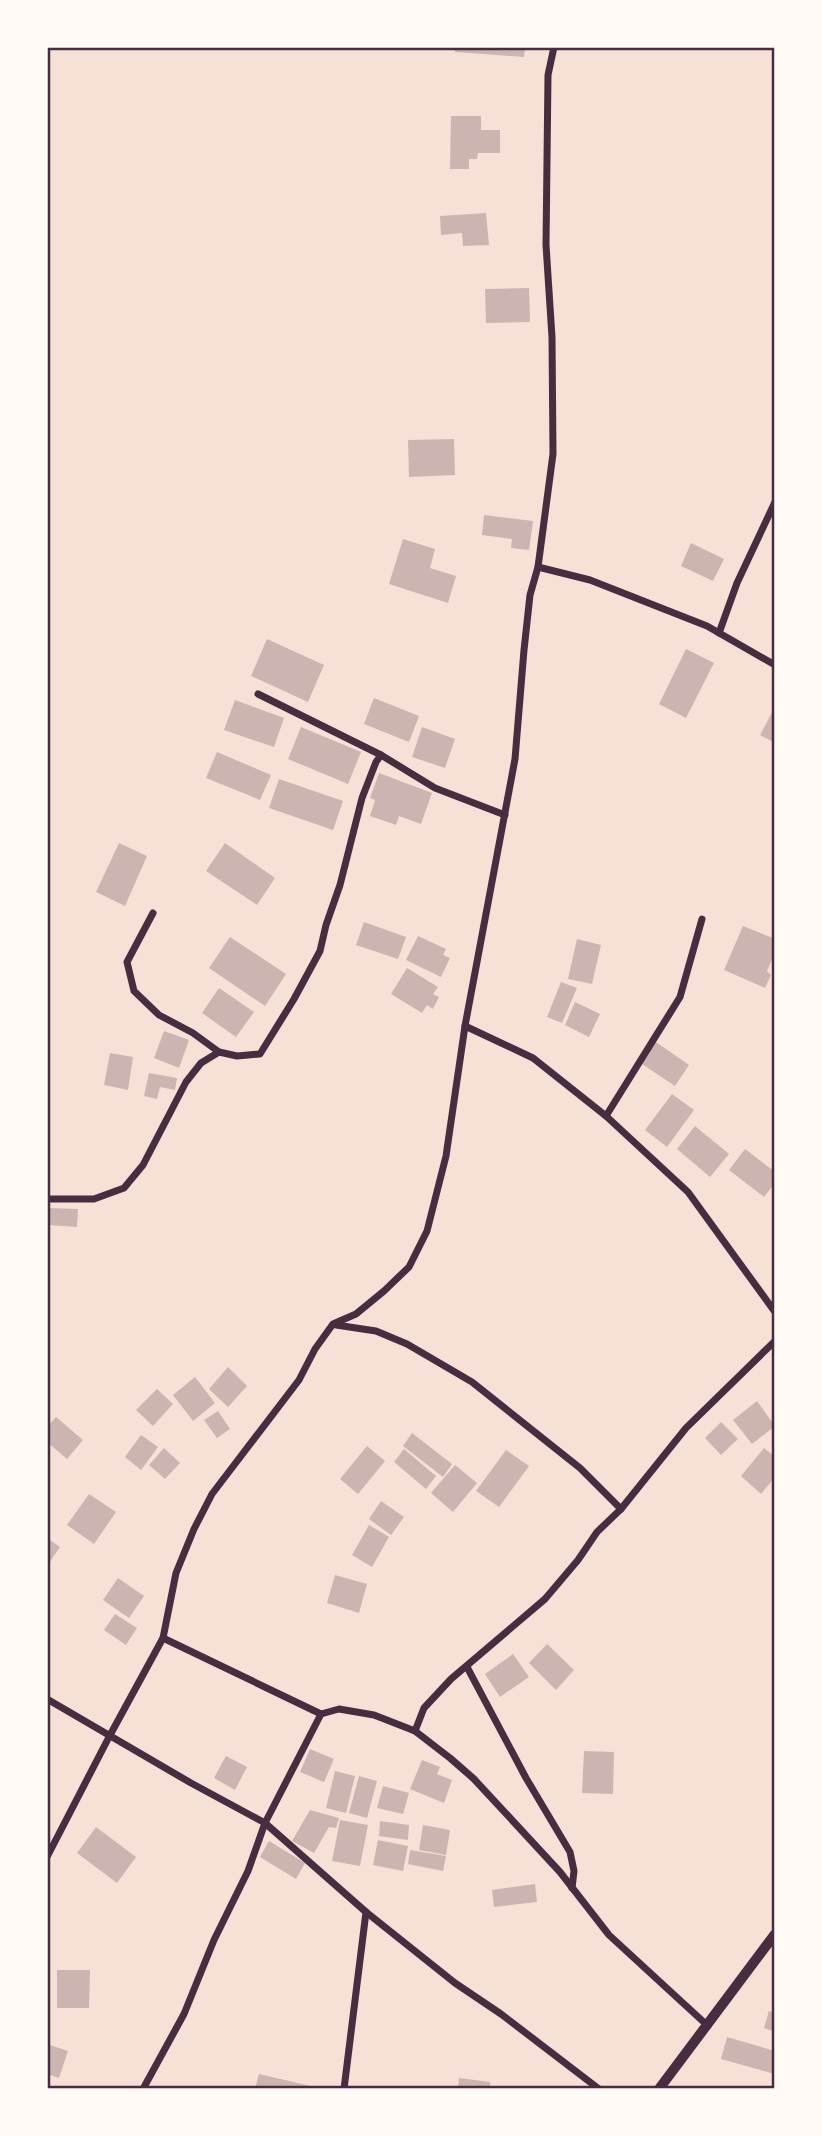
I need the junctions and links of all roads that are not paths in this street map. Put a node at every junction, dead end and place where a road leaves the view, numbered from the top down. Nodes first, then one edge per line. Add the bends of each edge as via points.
1 (554, 47) edge
2 (775, 502) edge
3 (538, 567) junction
4 (719, 633) junction
5 (775, 665) edge
6 (258, 694) dead end
7 (382, 755) junction
8 (505, 815) junction
9 (153, 913) dead end
10 (702, 919) dead end
11 (465, 1026) junction
12 (219, 1052) junction
13 (606, 1116) junction
14 (47, 1199) edge
15 (775, 1312) edge
16 (333, 1324) junction
17 (775, 1341) edge
18 (621, 1508) junction
19 (163, 1638) junction
20 (467, 1667) junction
21 (47, 1699) edge
22 (321, 1714) junction
23 (415, 1731) junction
24 (109, 1737) junction
25 (265, 1823) junction
26 (47, 1857) edge
27 (572, 1888) junction
28 (366, 1912) junction
29 (775, 1934) edge
30 (708, 2026) junction
31 (143, 2089) edge
32 (344, 2089) edge
33 (598, 2089) edge
34 (659, 2089) edge

1 - 3 street via 548,75 546,245 553,454
2 - 4 street
3 - 4 street via 590,580
3 - 8 street via 530,595 515,759
4 - 5 street
6 - 7 street
7 - 8 street via 435,788
7 - 12 street via 362,798 320,951 295,999 260,1054
8 - 11 street
9 - 12 street via 127,962 134,991 159,1015
10 - 13 street via 680,997
11 - 13 street via 533,1058
11 - 16 street via 446,1156 428,1231 410,1267 356,1314
12 - 14 street via 201,1063 186,1082 143,1165 124,1188 94,1199
13 - 15 street via 688,1192
16 - 18 street via 376,1331 407,1343 472,1382 580,1468
16 - 19 street via 299,1380 212,1494 176,1573
17 - 18 street via 686,1428
18 - 20 street via 545,1600
19 - 22 street
19 - 24 street
20 - 23 street via 424,1708
20 - 27 street via 570,1852
21 - 24 street
22 - 23 street via 339,1709 374,1715
22 - 25 street
23 - 27 street via 474,1779
24 - 25 street
24 - 26 street
25 - 28 street
25 - 31 street via 184,2014
27 - 30 street via 609,1935
28 - 32 street
28 - 33 street
29 - 30 main road
30 - 34 main road

